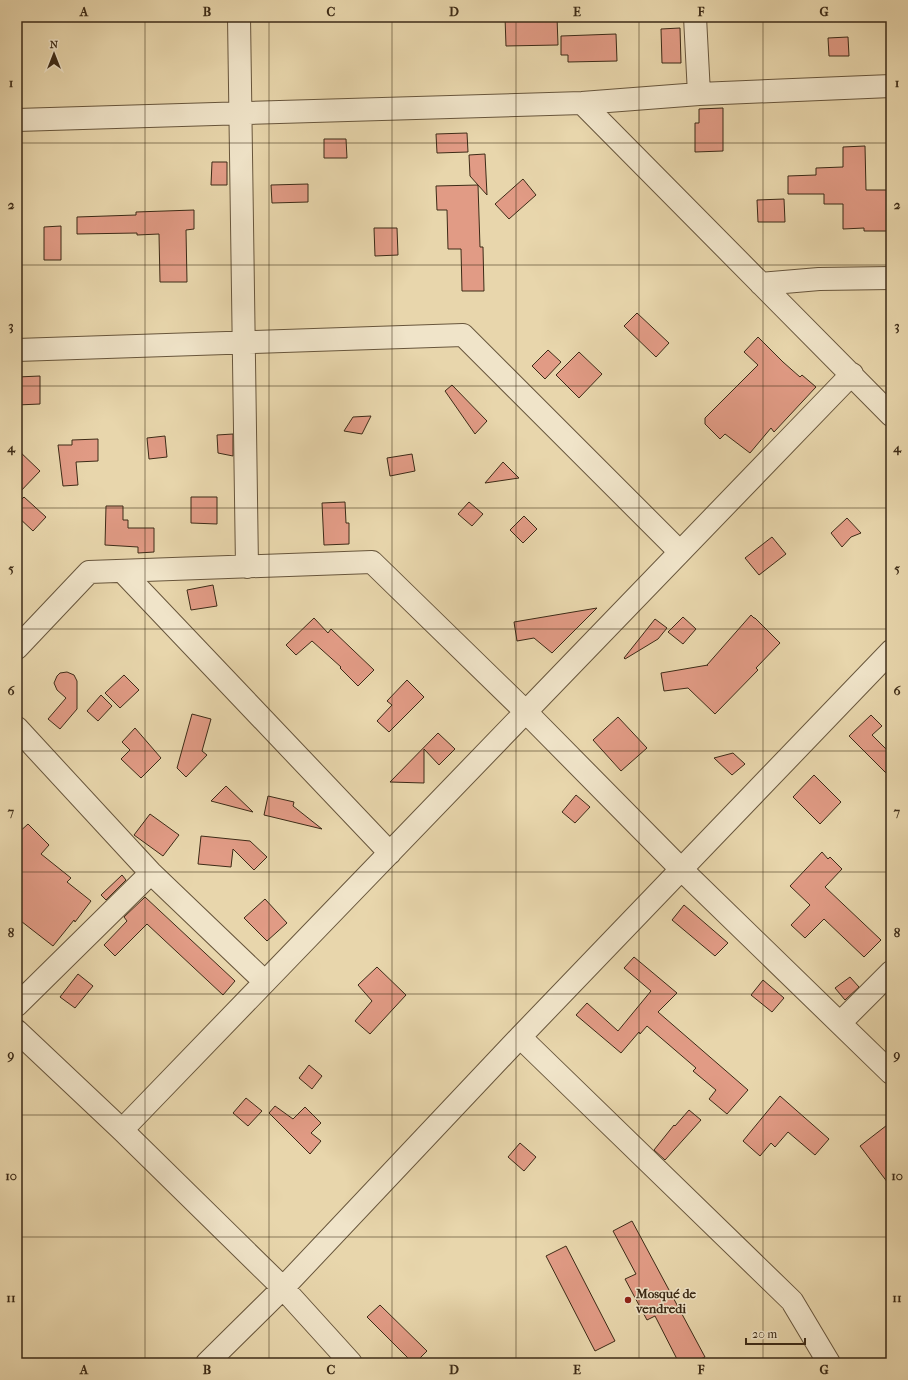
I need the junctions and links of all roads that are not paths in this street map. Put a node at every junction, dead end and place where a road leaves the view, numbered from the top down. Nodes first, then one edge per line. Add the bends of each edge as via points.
1 (239, 17) edge
2 (695, 17) edge
3 (891, 86) edge
4 (699, 94) junction
5 (582, 103) junction
6 (240, 113) junction
7 (17, 120) edge
8 (891, 278) edge
9 (761, 284) junction
10 (244, 343) junction
11 (17, 350) edge
12 (852, 374) junction
13 (891, 415) edge
14 (680, 552) junction
15 (247, 566) junction
16 (122, 571) junction
17 (17, 648) edge
18 (891, 651) edge
19 (526, 712) junction
20 (17, 728) edge
21 (390, 853) junction
22 (681, 869) junction
23 (151, 873) junction
24 (891, 972) edge
25 (265, 982) junction
26 (17, 1004) edge
27 (840, 1024) junction
28 (17, 1031) edge
29 (520, 1037) junction
30 (891, 1073) edge
31 (122, 1130) junction
32 (283, 1288) junction
33 (207, 1363) edge
34 (351, 1363) edge
35 (829, 1363) edge

1 - 6 street
2 - 4 street
3 - 4 street
4 - 5 street
5 - 6 street
5 - 9 street
6 - 7 street
6 - 10 street
8 - 9 street via 819,279
9 - 12 street
10 - 11 street
10 - 14 street via 463,335
10 - 15 street
12 - 13 street
12 - 14 street
14 - 19 street
15 - 16 street
15 - 19 street via 372,562
16 - 17 street via 89,572
16 - 21 street
18 - 22 street
19 - 21 street
19 - 22 street
20 - 23 street
21 - 25 street
22 - 27 street
22 - 29 street
23 - 25 street
23 - 26 street
24 - 27 street
25 - 31 street
27 - 30 street
28 - 31 street
29 - 32 street
29 - 35 street via 792,1301
31 - 32 street
32 - 33 street
32 - 34 street

